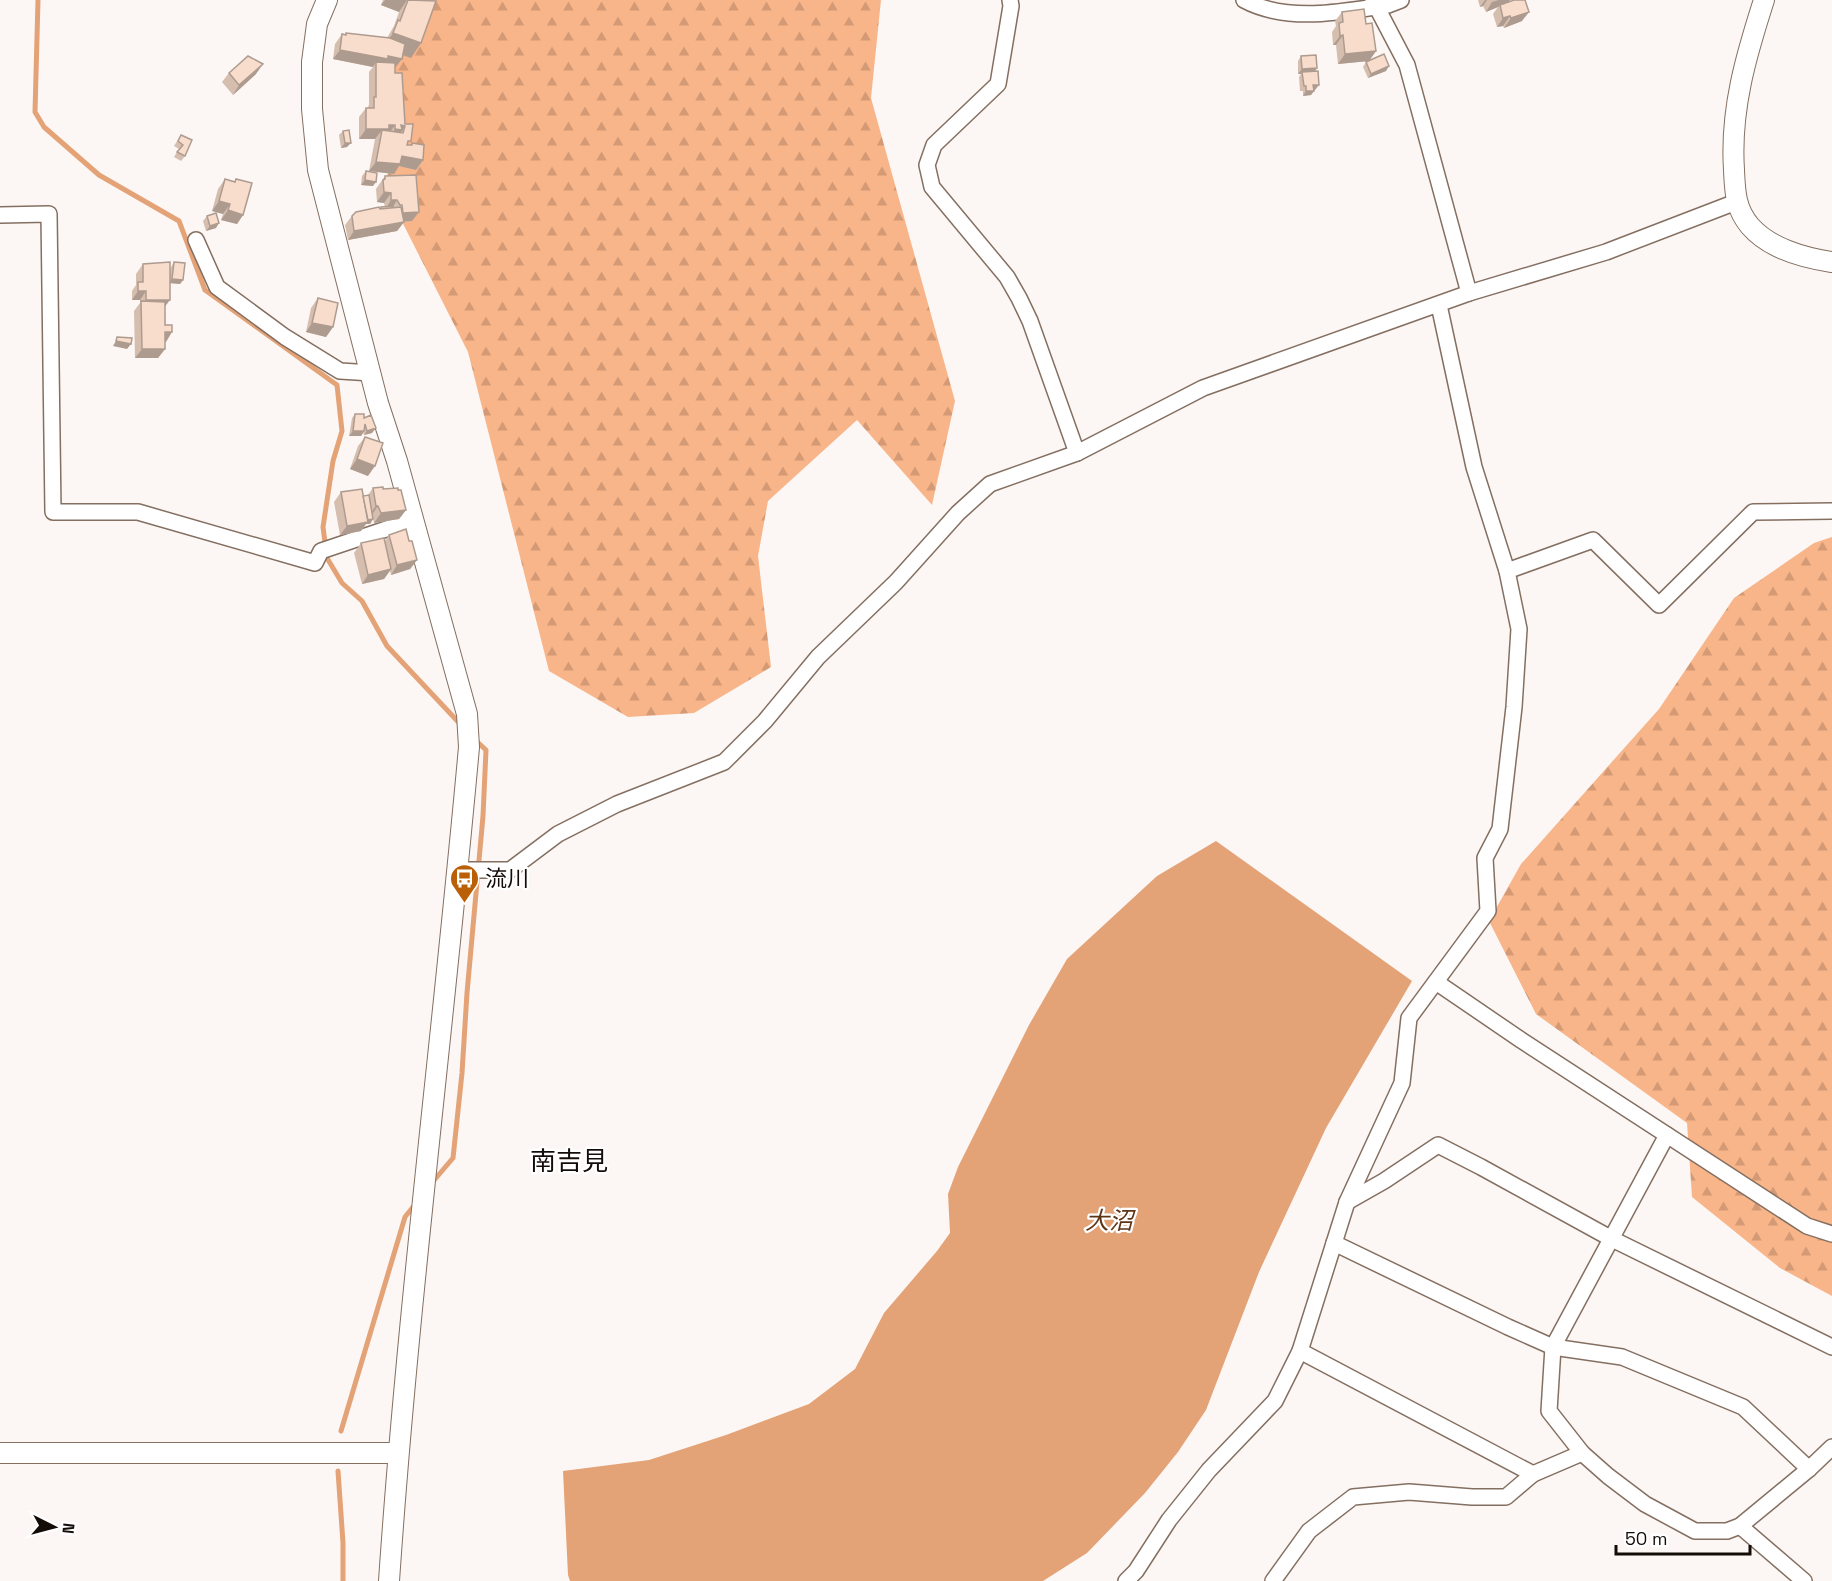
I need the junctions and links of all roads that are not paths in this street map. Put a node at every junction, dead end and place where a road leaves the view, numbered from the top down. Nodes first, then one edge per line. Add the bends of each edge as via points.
1 (327, 0) edge
2 (1010, 0) edge
3 (1244, 0) edge
4 (1401, 0) edge
5 (1764, 0) edge
6 (1375, 3) edge
7 (1736, 202) junction
8 (0, 215) edge
9 (196, 240) dead end
10 (1832, 262) edge
11 (1469, 292) junction
12 (1439, 305) junction
13 (372, 373) junction
14 (1077, 453) junction
15 (1832, 511) edge
16 (413, 520) junction
17 (1506, 571) junction
18 (458, 870) junction
19 (1436, 982) junction
20 (1667, 1135) junction
21 (1347, 1202) junction
22 (1832, 1234) edge
23 (1612, 1239) junction
24 (1334, 1243) junction
25 (1553, 1347) junction
26 (1832, 1347) edge
27 (1300, 1351) junction
28 (1832, 1447) edge
29 (398, 1452) junction
30 (0, 1453) edge
31 (1582, 1453) junction
32 (1809, 1469) junction
33 (1533, 1474) junction
34 (1740, 1526) junction
35 (389, 1581) edge
36 (1126, 1581) edge
37 (1273, 1581) edge
38 (1804, 1581) edge

1 - 13 street via 317,24 312,63 318,170
2 - 14 street via 998,84 934,145 927,165 932,187 1007,277 1019,298
3 - 6 street via 1294,15
4 - 6 street
5 - 7 street via 1736,105 1732,148
6 - 11 street via 1407,65
7 - 10 street via 1750,226 1774,245
7 - 11 street via 1606,252
8 - 16 street via 49,214 53,512 138,512 315,563 321,551
9 - 13 street via 217,287 339,371
11 - 12 street
12 - 14 street via 1203,388
12 - 17 street via 1474,467
13 - 16 street
14 - 18 street via 990,484 818,657 765,721 724,762 617,804 558,834 510,870
15 - 17 street via 1753,512 1659,605 1593,540
16 - 18 street via 467,714 469,747
17 - 19 street via 1519,629 1500,829 1485,858 1488,911
18 - 29 street
19 - 20 street
19 - 21 street via 1409,1018 1402,1083
20 - 22 street via 1807,1226
20 - 23 street
21 - 23 street via 1437,1145
21 - 24 street
23 - 25 street
23 - 26 street
24 - 25 street
24 - 27 street
25 - 31 street via 1549,1411
25 - 32 street via 1622,1357 1743,1407
27 - 33 street
27 - 36 street via 1275,1401 1209,1470
28 - 32 street
29 - 30 street
29 - 35 street
31 - 33 street
31 - 34 street via 1645,1504 1695,1531 1727,1531
32 - 34 street
33 - 37 street via 1506,1497 1409,1492 1353,1497 1309,1531
34 - 38 street

